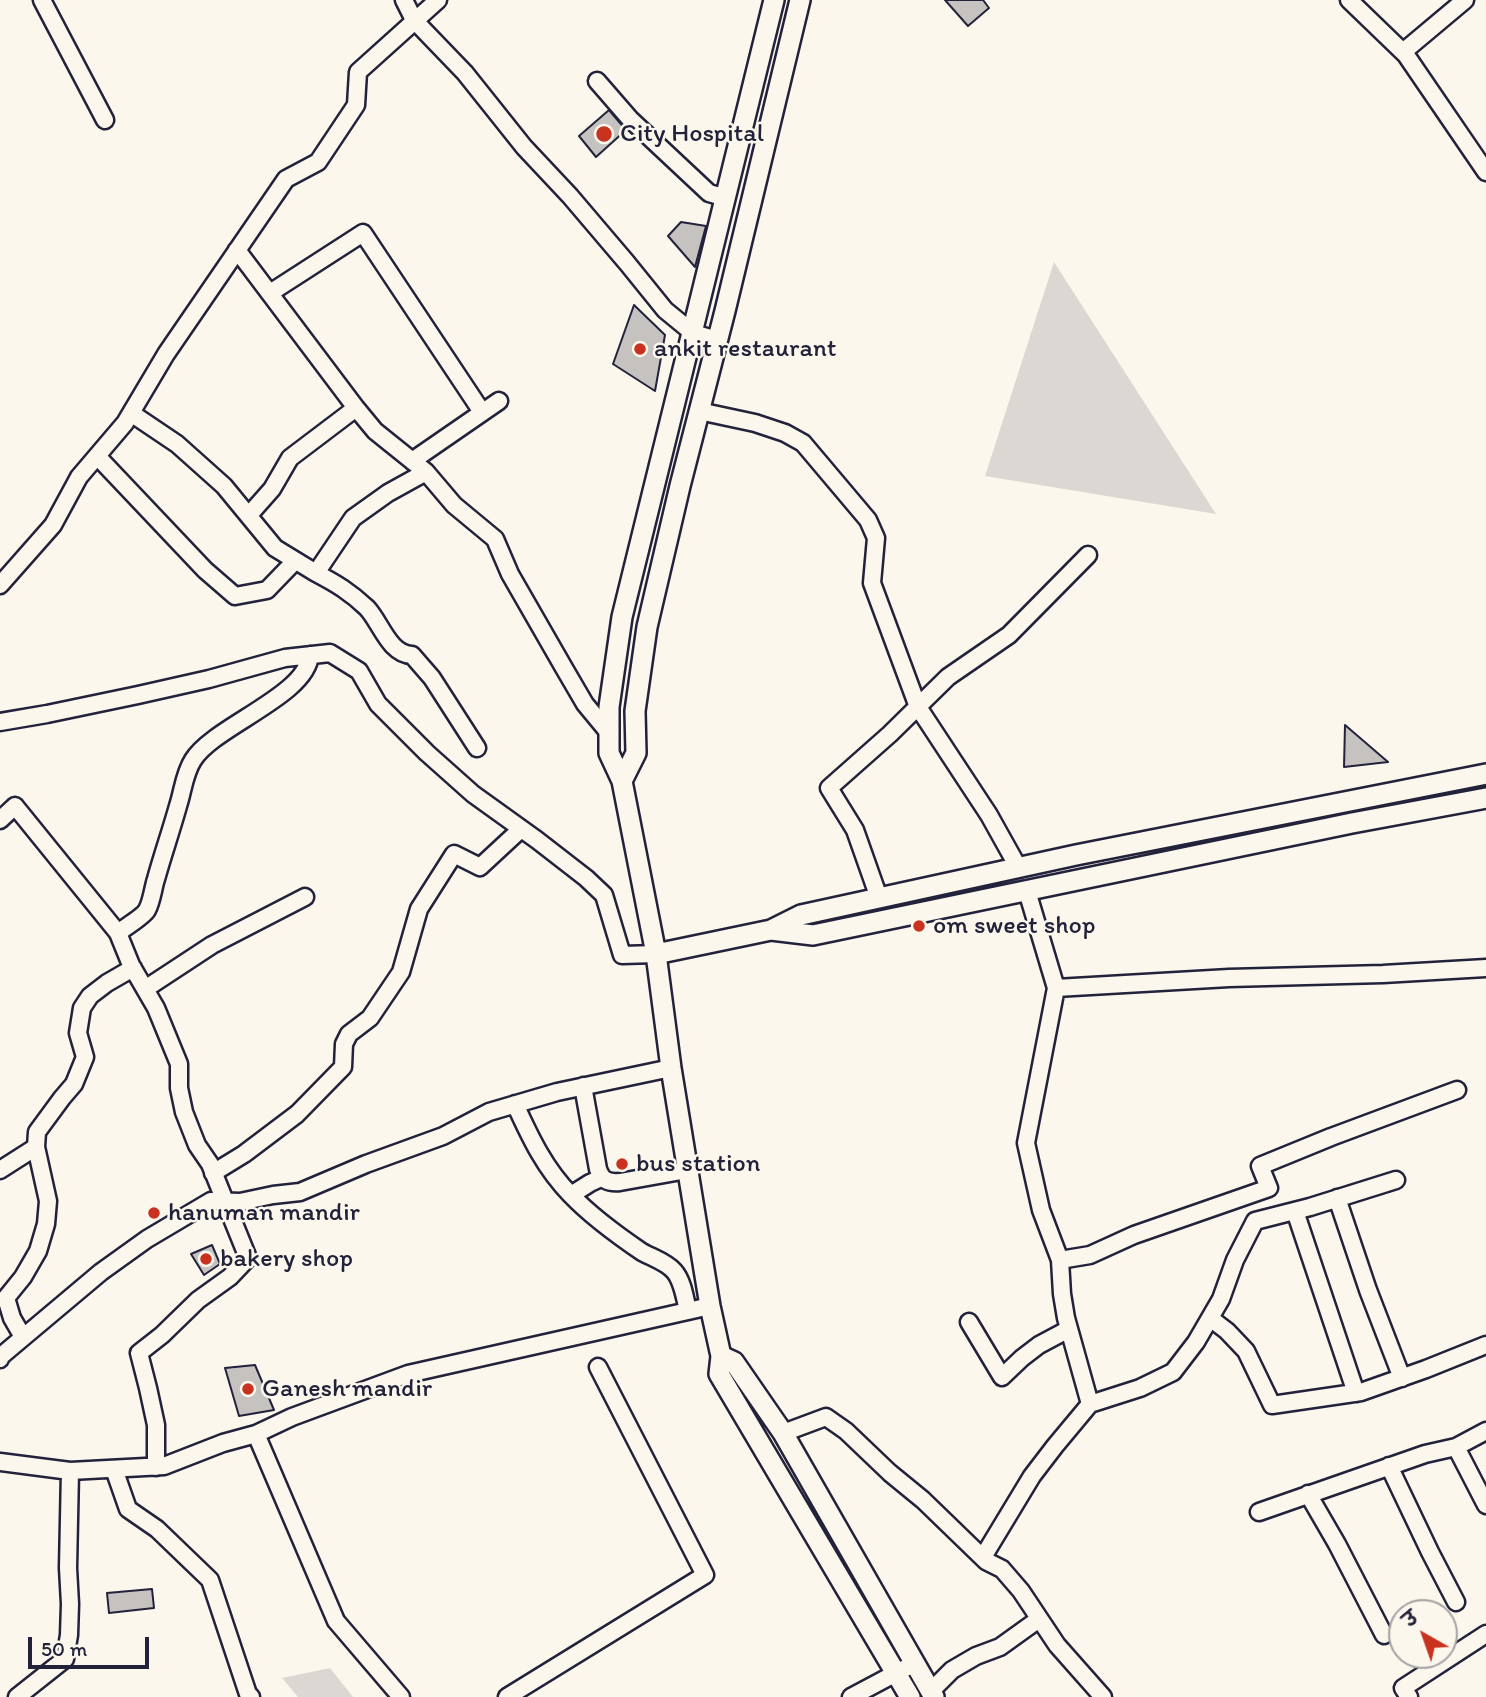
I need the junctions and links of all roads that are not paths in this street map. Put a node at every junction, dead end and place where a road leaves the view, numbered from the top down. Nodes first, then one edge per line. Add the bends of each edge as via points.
1 (42, 0) edge
2 (404, 0) edge
3 (438, 0) edge
4 (774, 0) edge
5 (800, 0) edge
6 (1349, 0) edge
7 (1465, 0) edge
8 (414, 20) junction
9 (1403, 52) junction
10 (597, 81) dead end
11 (105, 120) dead end
12 (1486, 172) edge
13 (726, 198) junction
14 (237, 250) junction
15 (270, 293) junction
16 (693, 333) junction
17 (717, 340) junction
18 (499, 401) dead end
19 (356, 408) junction
20 (699, 411) junction
21 (482, 412) junction
22 (131, 413) junction
23 (97, 456) junction
24 (412, 461) junction
25 (426, 471) junction
26 (656, 482) junction
27 (680, 486) junction
28 (249, 516) junction
29 (1088, 555) dead end
30 (295, 561) junction
31 (316, 573) junction
32 (0, 585) edge
33 (310, 655) junction
34 (918, 707) junction
35 (0, 722) edge
36 (609, 733) junction
37 (477, 748) dead end
38 (1486, 774) edge
39 (622, 781) junction
40 (1486, 798) edge
41 (0, 820) edge
42 (521, 829) junction
43 (1018, 867) junction
44 (1027, 891) junction
45 (305, 897) dead end
46 (879, 898) junction
47 (771, 930) junction
48 (118, 933) junction
49 (656, 954) junction
50 (133, 968) junction
51 (1486, 968) edge
52 (1056, 988) junction
53 (145, 989) junction
54 (671, 1068) junction
55 (583, 1086) junction
56 (1457, 1090) dead end
57 (515, 1104) junction
58 (36, 1147) junction
59 (0, 1170) edge
60 (687, 1170) junction
61 (213, 1173) junction
62 (601, 1178) junction
63 (1396, 1180) dead end
64 (571, 1195) junction
65 (1337, 1198) junction
66 (225, 1201) junction
67 (1295, 1211) junction
68 (1060, 1260) junction
69 (710, 1306) junction
70 (688, 1311) junction
71 (1210, 1318) junction
72 (969, 1322) dead end
73 (1069, 1329) junction
74 (23, 1337) junction
75 (1486, 1345) edge
76 (721, 1356) junction
77 (0, 1359) edge
78 (598, 1367) dead end
79 (1402, 1378) junction
80 (1356, 1393) junction
81 (1090, 1404) junction
82 (1486, 1432) edge
83 (783, 1433) junction
84 (256, 1434) junction
85 (1456, 1447) junction
86 (0, 1462) edge
87 (1389, 1466) junction
88 (156, 1467) junction
89 (114, 1469) junction
90 (70, 1471) junction
91 (1308, 1494) junction
92 (1486, 1505) edge
93 (1259, 1512) dead end
94 (983, 1558) junction
95 (1454, 1599) edge
96 (1040, 1619) junction
97 (1486, 1634) edge
98 (1384, 1635) dead end
99 (915, 1663) junction
100 (897, 1674) junction
101 (933, 1694) edge
102 (17, 1697) edge
103 (251, 1697) edge
104 (401, 1697) edge
105 (507, 1697) edge
106 (851, 1697) edge
107 (910, 1697) edge
108 (1102, 1697) edge
109 (1409, 1697) edge

1 - 11 street
2 - 8 street
3 - 8 street
4 - 13 main road
5 - 17 main road
6 - 9 street
7 - 9 street
8 - 14 street via 358,72 356,104 318,162 286,179
8 - 16 street via 465,73 665,310
9 - 12 street
10 - 13 street via 630,120 709,193
13 - 16 main road
14 - 15 street
14 - 22 street
15 - 19 street
15 - 21 street via 363,233
16 - 17 street
16 - 26 main road
17 - 20 main road
18 - 21 street
19 - 24 street
19 - 28 street via 290,458
20 - 27 main road
20 - 34 street via 755,423 803,443 868,520 876,538 872,583
21 - 24 street
22 - 23 street
22 - 28 street via 177,444 224,486
23 - 30 street via 235,596 267,590
23 - 32 street via 79,477 52,525
24 - 25 street
25 - 31 street via 353,519
25 - 36 street via 454,505 495,539 510,574 585,704
26 - 27 main road
26 - 36 main road via 622,617
27 - 39 main road via 648,627 635,711 636,752
28 - 30 street via 275,548
29 - 34 street via 1009,635 948,677
30 - 31 street
31 - 37 street via 343,587 370,611 397,649 412,654
33 - 35 street
33 - 42 street via 330,653 359,670 378,704 427,753
33 - 48 street via 307,670 281,694 213,740 193,760 147,911
34 - 43 street
34 - 46 street via 830,788 855,830
36 - 39 main road via 610,753
38 - 43 main road
39 - 49 main road
40 - 44 main road
41 - 48 street via 15,806
42 - 49 street via 604,895 622,955
42 - 61 street via 480,867 454,854 419,909 401,972 370,1018 349,1034 343,1067 297,1114
43 - 46 main road
44 - 47 main road via 813,935
44 - 52 street
45 - 53 street via 212,945
46 - 47 main road via 802,915
47 - 49 main road
48 - 50 street
49 - 54 main road
50 - 53 street
50 - 58 street via 90,996 82,1008 78,1033 85,1057 74,1084 37,1132
51 - 52 street
52 - 68 street via 1026,1143 1041,1210
53 - 61 street via 179,1064 184,1112
54 - 55 street
54 - 60 main road
55 - 57 street
55 - 62 street
56 - 68 street via 1260,1166 1269,1188 1090,1255
57 - 64 street via 548,1168
57 - 66 street via 300,1192
58 - 59 street
58 - 74 street via 48,1201 46,1224 38,1251 6,1298
60 - 62 street via 620,1182
60 - 69 main road
61 - 66 street
62 - 64 street
63 - 65 street
64 - 70 street via 609,1229 676,1272
65 - 67 street
65 - 79 street
66 - 74 street via 211,1201 147,1239
66 - 88 street via 248,1258 139,1353 156,1425
67 - 71 street via 1255,1221
67 - 80 street
68 - 73 street
69 - 70 street
69 - 76 main road
70 - 84 street via 408,1374
71 - 80 street via 1246,1352 1272,1405
71 - 81 street via 1173,1371 1140,1388
72 - 73 street via 1002,1377 1039,1345
73 - 81 street
74 - 77 street
75 - 79 street
76 - 83 main road via 734,1362
76 - 100 main road via 719,1374
78 - 105 street via 705,1575
79 - 80 street
81 - 94 street via 1032,1476
82 - 85 street
83 - 94 street via 826,1417
83 - 99 main road
84 - 88 street
84 - 104 street via 337,1621
85 - 87 street
85 - 92 street
86 - 90 street
87 - 91 street
87 - 95 street
88 - 89 street
89 - 90 street
89 - 103 street via 128,1509 157,1529 210,1580
90 - 102 street via 70,1604 65,1659
91 - 93 street
91 - 98 street
94 - 96 street via 1002,1569
96 - 101 street via 1000,1647 952,1670
96 - 108 street
97 - 109 street via 1403,1688
99 - 100 street
99 - 101 main road
100 - 106 street
100 - 107 main road

